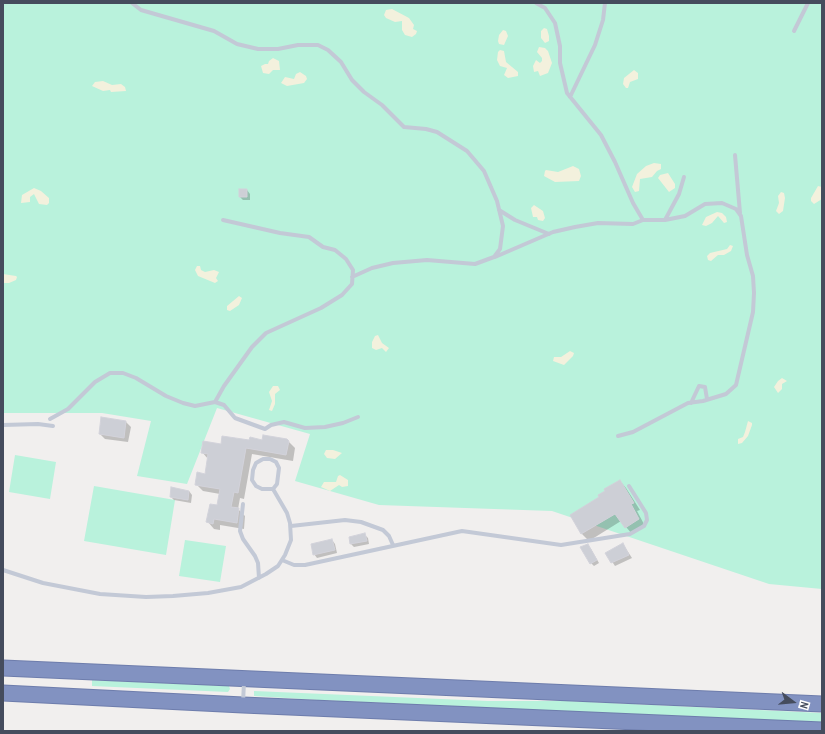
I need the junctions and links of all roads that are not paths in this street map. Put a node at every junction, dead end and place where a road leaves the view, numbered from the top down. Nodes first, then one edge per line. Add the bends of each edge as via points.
1 (132, 3) edge
2 (536, 3) edge
3 (605, 3) edge
4 (808, 3) edge
5 (794, 31) dead end
6 (570, 97) junction
7 (735, 155) dead end
8 (684, 176) dead end
9 (499, 209) junction
10 (741, 216) junction
11 (223, 220) dead end
12 (643, 220) junction
13 (666, 220) junction
14 (549, 234) junction
15 (494, 257) junction
16 (352, 277) junction
17 (707, 399) junction
18 (215, 402) junction
19 (691, 402) junction
20 (358, 417) dead end
21 (50, 419) dead end
22 (3, 425) edge
23 (53, 426) dead end
24 (618, 436) dead end
25 (629, 486) dead end
26 (273, 489) junction
27 (243, 504) dead end
28 (291, 526) junction
29 (393, 545) junction
30 (282, 560) junction
31 (3, 570) edge
32 (259, 578) junction
33 (3, 668) edge
34 (244, 679) junction
35 (3, 693) edge
36 (822, 704) edge
37 (243, 705) junction
38 (822, 730) edge

1 - 9 lane via 141,10 214,31 237,44 258,49 318,45 328,50 341,62 352,80 404,127 426,128 437,132 467,151 484,171
2 - 6 lane via 545,8 555,23 560,46 560,63
3 - 6 lane via 595,45
4 - 5 lane
6 - 12 lane via 601,135
7 - 10 lane
8 - 13 lane via 679,194
9 - 14 lane via 515,220
9 - 15 lane via 503,226 500,249
10 - 13 lane via 736,209 722,203 705,204 685,216
10 - 17 lane via 753,276 753,312 736,386 726,394
11 - 16 lane via 309,237 323,247 335,250 346,259 353,270
12 - 13 lane
12 - 14 lane via 633,224 598,223
14 - 15 lane
15 - 16 lane via 475,264 428,260 393,263 372,268
16 - 18 lane via 352,284 342,295 321,308 266,333 252,347
17 - 19 lane
17 - 19 lane via 704,387 699,386
18 - 20 lane via 224,405 235,418 264,429 284,422 305,428 325,427
18 - 21 lane via 195,406 183,404 136,378 123,373 110,373 95,382 68,409
19 - 24 lane via 633,432
22 - 23 lane
25 - 29 lane via 646,513 647,520 644,526 630,534 561,545 462,531
26 - 26 lane via 277,484 279,468 276,462 263,458 256,463 252,480 262,489
26 - 28 lane via 287,513
27 - 32 lane via 240,531 258,563
28 - 29 lane via 345,520 361,522 383,530
28 - 30 lane via 291,540
29 - 30 lane via 305,564 294,565
30 - 32 lane via 274,569
31 - 32 lane via 67,588 100,594 146,597 229,590
33 - 34 highway
34 - 36 highway
34 - 37 lane
35 - 37 highway
37 - 38 highway

